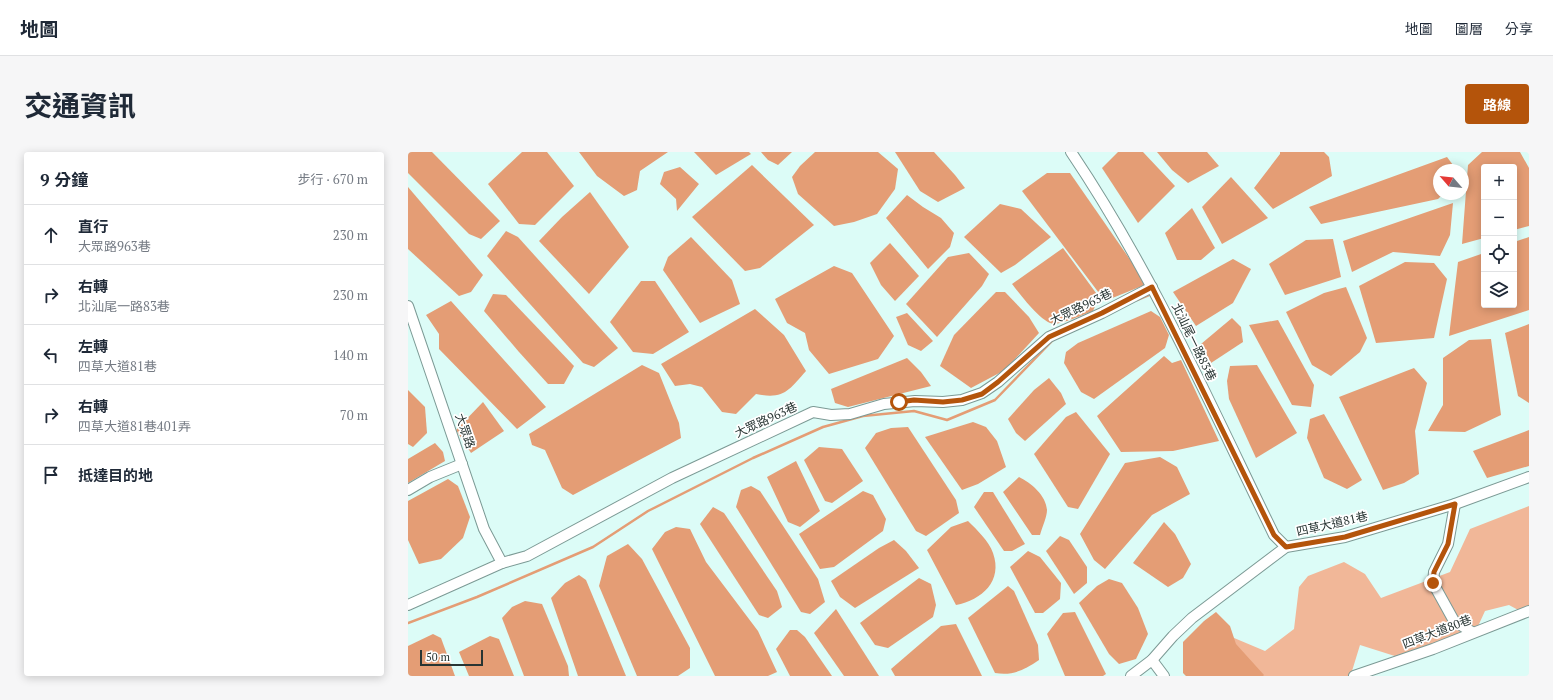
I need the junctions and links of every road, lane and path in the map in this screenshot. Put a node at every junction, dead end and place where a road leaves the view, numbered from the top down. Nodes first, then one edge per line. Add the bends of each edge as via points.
1 (1072, 152) edge
2 (1152, 287) junction
3 (408, 306) edge
4 (462, 464) junction
5 (1529, 477) edge
6 (408, 490) edge
7 (1455, 504) junction
8 (1286, 547) junction
9 (502, 563) junction
10 (408, 605) edge
11 (1529, 611) edge
12 (1472, 632) junction
13 (1152, 660) junction
14 (1132, 676) edge
15 (1164, 676) edge
16 (1354, 676) edge

1 - 2 street, 北汕尾一路83巷
2 - 8 street, 北汕尾一路83巷 via 1274,535
2 - 9 street, 大眾路963巷 via 1049,337 982,394 943,402 914,400 884,404 850,414 812,412 672,478 527,556
3 - 4 street, 大眾路
4 - 6 street via 430,476
4 - 9 street, 大眾路 via 484,529
5 - 7 street, 四草大道81巷
7 - 8 street, 四草大道81巷 via 1345,537
7 - 12 street via 1448,544 1434,572 1433,583 1454,621
8 - 13 street, 四草大道81巷 via 1192,618
9 - 10 street, 大眾路963巷
11 - 12 street, 四草大道80巷
12 - 16 street, 四草大道80巷 via 1433,649
13 - 14 street, 四草大道81巷
13 - 15 street

